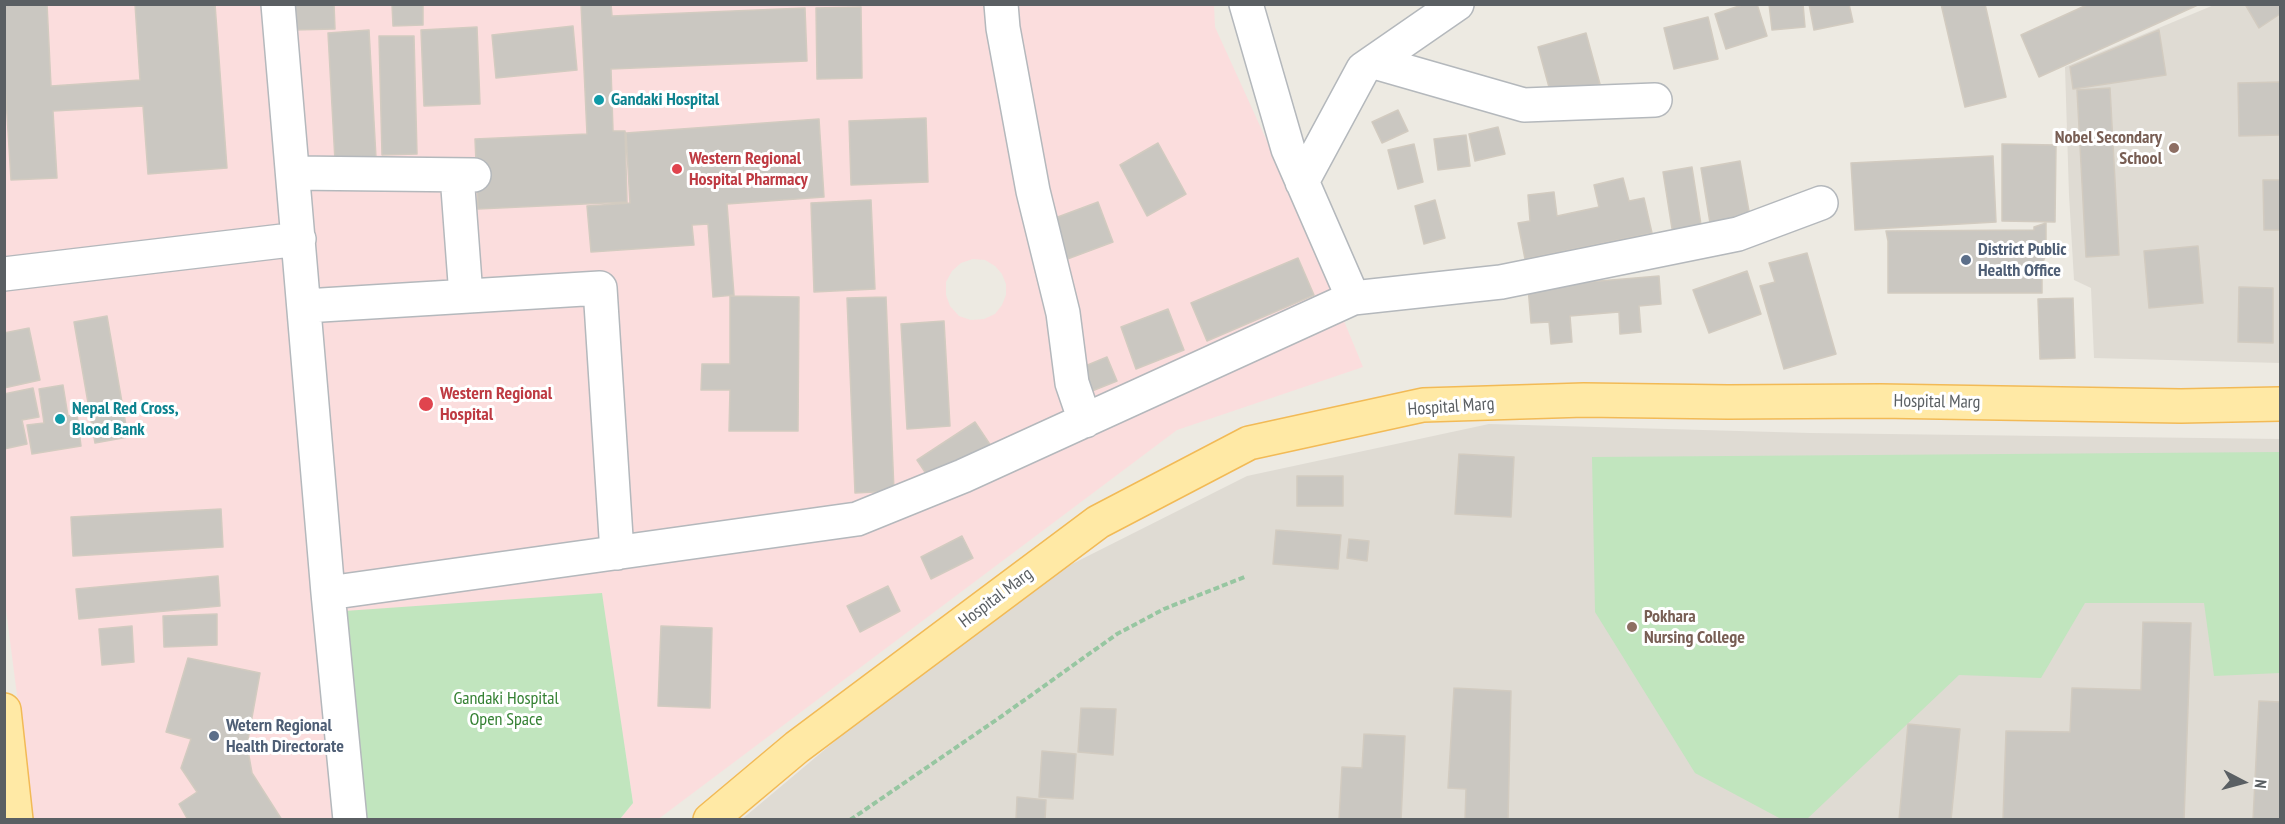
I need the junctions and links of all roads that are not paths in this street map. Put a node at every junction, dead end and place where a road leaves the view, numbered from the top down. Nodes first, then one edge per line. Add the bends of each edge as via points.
1 (278, 4) edge
2 (1001, 4) edge
3 (1246, 4) edge
4 (1457, 4) edge
5 (1374, 62) junction
6 (1655, 100) dead end
7 (293, 173) junction
8 (1302, 182) junction
9 (1821, 203) dead end
10 (299, 239) junction
11 (4, 274) edge
12 (466, 296) junction
13 (1353, 298) junction
14 (305, 306) junction
15 (2280, 404) edge
16 (1084, 421) junction
17 (617, 553) junction
18 (328, 593) junction
19 (4, 710) edge
20 (16, 819) edge
21 (350, 819) edge
22 (710, 819) edge

1 - 7 street
2 - 16 street via 1032,191 1063,313 1072,383
3 - 8 street via 1288,149
4 - 5 street
5 - 6 street via 1524,105
5 - 8 street via 1364,69
7 - 10 street
7 - 12 street via 466,175
8 - 13 street
9 - 13 street via 1727,236 1501,282
10 - 11 street
10 - 14 street
12 - 14 street
12 - 17 street via 600,288
13 - 16 street
14 - 18 street
15 - 22 main road, Hospital Marg via 1584,400 1423,405 1249,444 1098,522 797,747
16 - 17 street via 857,519
17 - 18 street
18 - 21 street
19 - 20 main road

